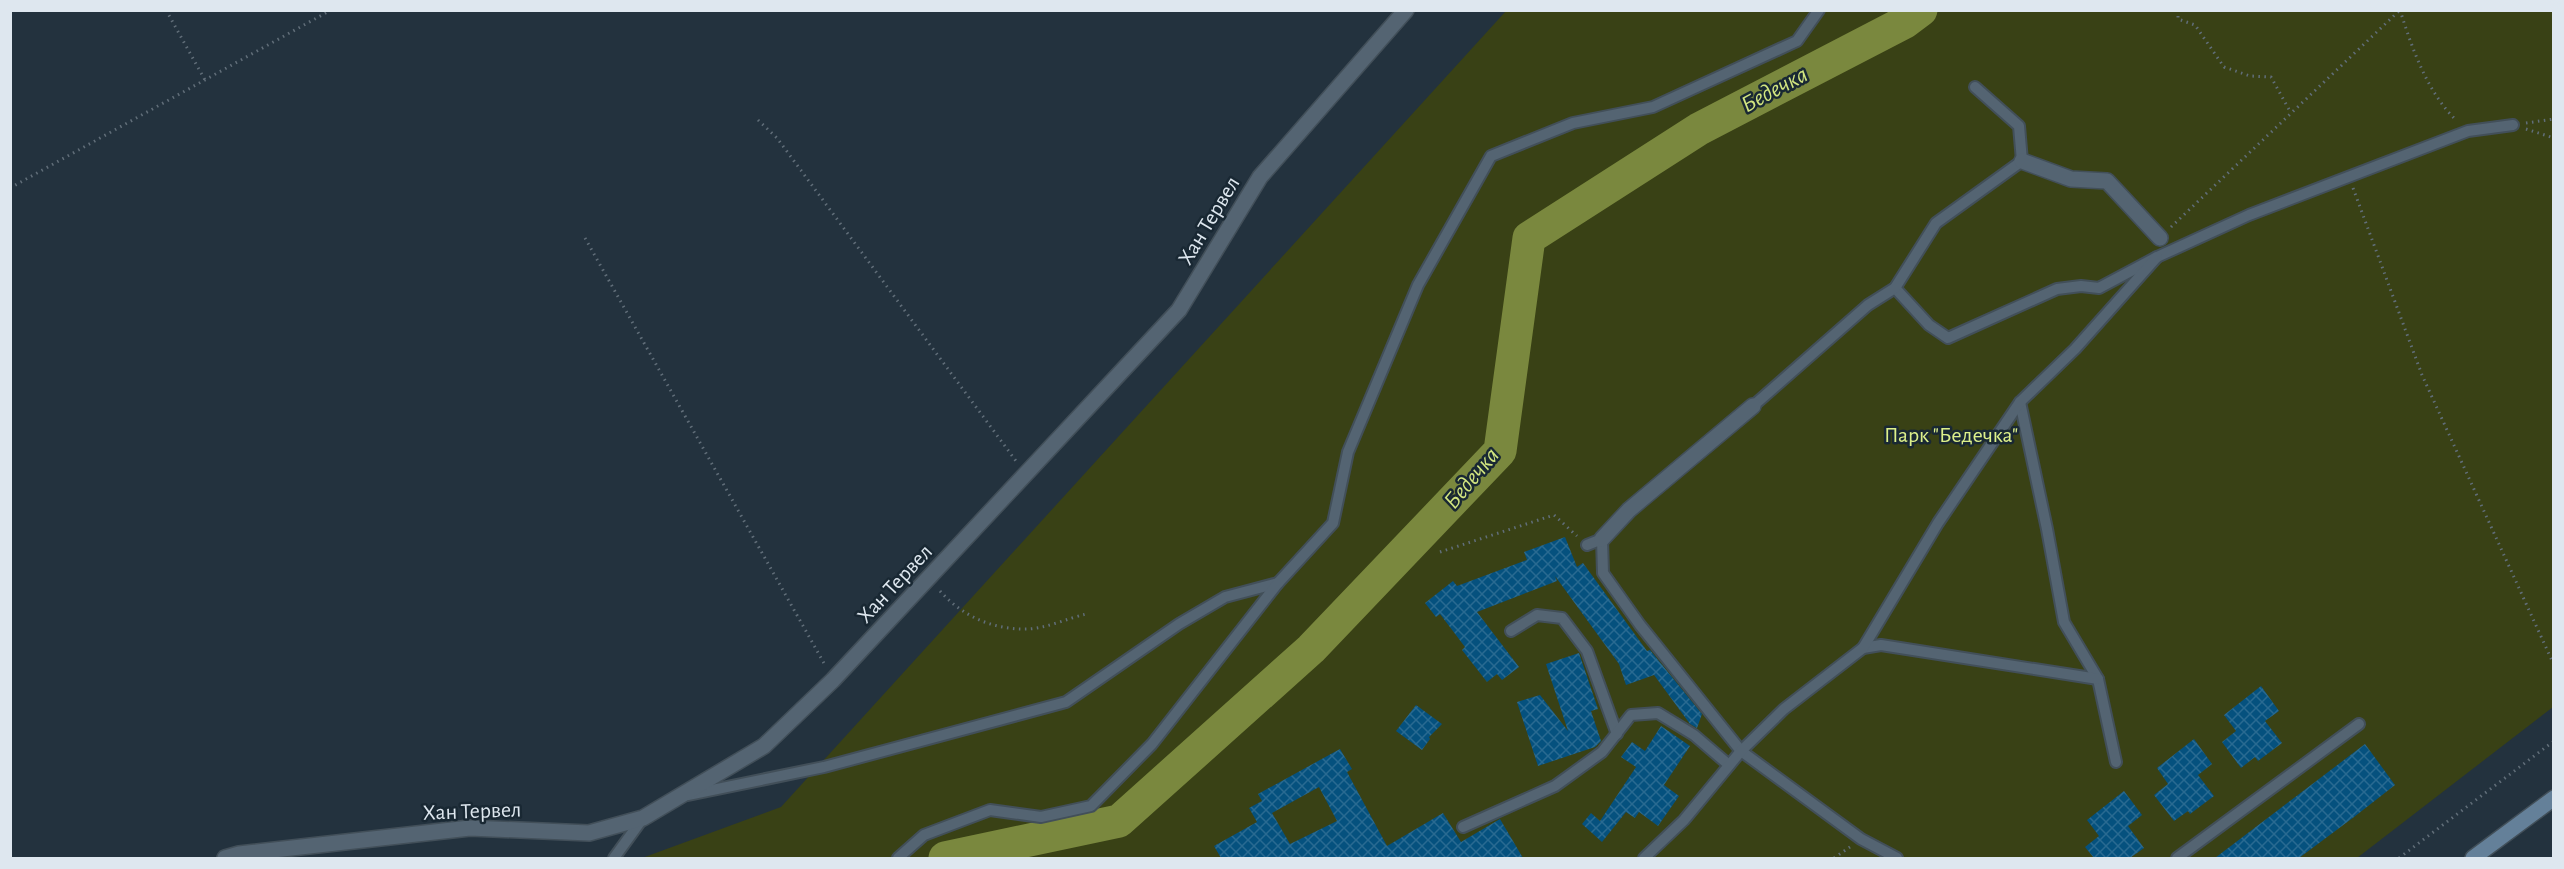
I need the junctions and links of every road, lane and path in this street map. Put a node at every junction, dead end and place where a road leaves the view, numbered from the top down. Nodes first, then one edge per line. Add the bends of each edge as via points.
1 (166, 10) edge
2 (331, 10) edge
3 (1406, 10) edge
4 (1819, 10) edge
5 (2178, 10) edge
6 (2400, 10) edge
7 (205, 80) junction
8 (1976, 87) dead end
9 (2291, 113) junction
10 (2553, 119) edge
11 (758, 120) dead end
12 (2513, 125) junction
13 (2468, 132) junction
14 (2553, 138) edge
15 (2022, 161) junction
16 (2349, 178) junction
17 (10, 188) edge
18 (585, 238) dead end
19 (2160, 238) joint
20 (2157, 257) junction
21 (1895, 288) junction
22 (2020, 402) junction
23 (1753, 406) joint
24 (1026, 475) junction
25 (1602, 539) junction
26 (1587, 545) joint
27 (1440, 552) dead end
28 (929, 578) junction
29 (1278, 583) junction
30 (1086, 614) dead end
31 (1511, 631) dead end
32 (1863, 648) junction
33 (2553, 665) edge
34 (2098, 678) junction
35 (833, 680) junction
36 (2359, 724) dead end
37 (1617, 734) junction
38 (2553, 741) edge
39 (1741, 751) junction
40 (2116, 762) dead end
41 (1729, 765) junction
42 (682, 796) junction
43 (2553, 798) edge
44 (643, 818) junction
45 (1463, 827) dead end
46 (225, 858) edge
47 (614, 858) edge
48 (898, 858) edge
49 (1644, 858) edge
50 (1897, 858) edge
51 (2177, 858) edge
52 (2399, 858) edge
53 (2473, 858) edge

1 - 7 path
2 - 7 path
3 - 24 street, Хан Тервел via 1260,177 1179,310
4 - 29 lane via 1797,40 1653,107 1573,123 1491,156 1418,285 1348,452 1333,523
5 - 9 path via 2178,19 2195,25 2224,67 2250,76 2271,77
6 - 9 path
6 - 13 path via 2441,105
7 - 17 path
8 - 15 lane via 2019,126
9 - 19 path
10 - 12 path
11 - 24 path via 777,138
12 - 13 lane
12 - 14 path
13 - 16 lane
15 - 19 street via 2071,179 2107,180
15 - 21 lane via 1936,223
16 - 20 lane via 2249,215
16 - 33 path via 2422,375
18 - 35 path
20 - 21 lane via 2099,288 2057,289 1948,338 1929,326
20 - 22 lane via 2075,349
21 - 23 lane via 1868,306
22 - 32 lane via 1938,523
22 - 34 lane via 2064,622
23 - 25 street via 1629,510
24 - 28 street, Хан Тервел
25 - 26 lane
25 - 39 lane via 1603,573
26 - 27 path via 1554,515
28 - 30 path via 951,604 979,622 1027,629
28 - 35 street, Хан Тервел
29 - 42 lane via 1225,597 1066,702 824,767
29 - 48 lane via 1152,744 1091,806 1041,817 990,810 924,835
31 - 37 lane via 1537,615 1562,618 1587,651
32 - 34 lane via 1881,645
32 - 39 lane via 1785,709
34 - 40 lane
35 - 42 street, Хан Тервел via 764,746
36 - 51 lane
37 - 41 lane via 1631,715 1658,713 1694,735
37 - 45 lane via 1602,752 1555,786
38 - 52 path
39 - 41 lane
39 - 50 lane via 1862,839
41 - 49 lane via 1684,820
42 - 44 street, Хан Тервел
43 - 53 main road
44 - 46 street, Хан Тервел via 589,833 471,828
44 - 47 lane

